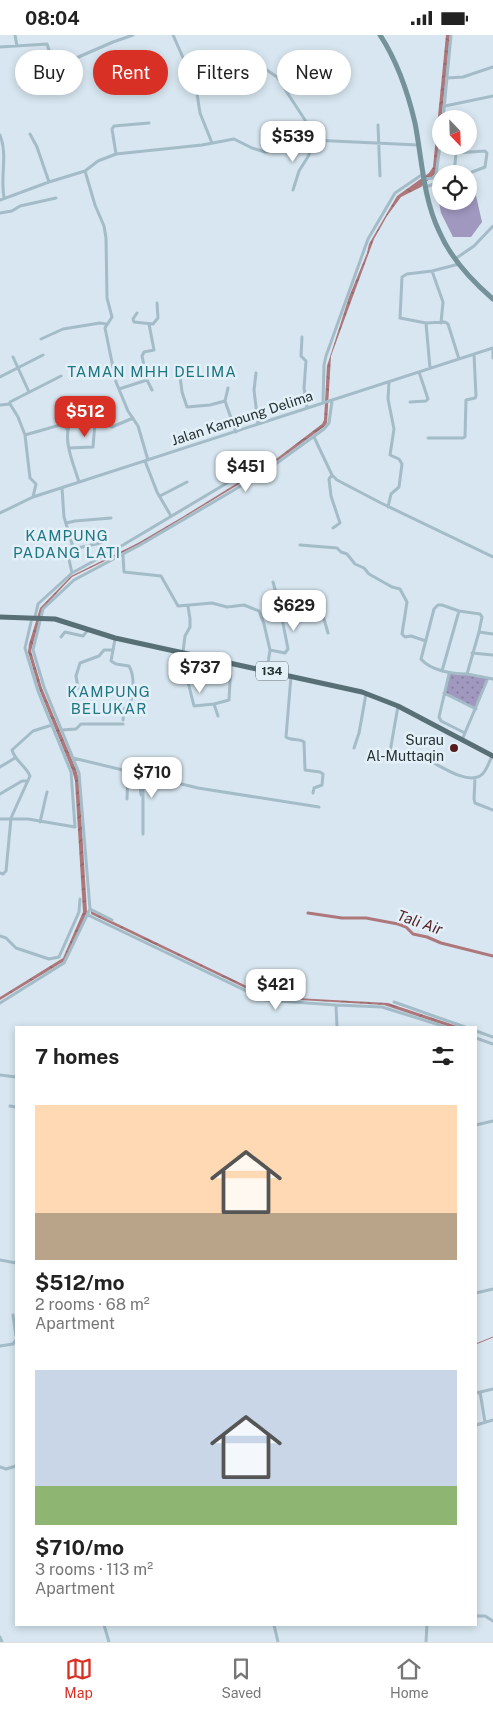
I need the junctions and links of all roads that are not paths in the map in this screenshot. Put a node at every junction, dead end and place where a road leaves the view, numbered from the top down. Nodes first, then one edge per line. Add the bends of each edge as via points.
1 (15, 35) edge
2 (133, 35) edge
3 (173, 35) edge
4 (380, 35) edge
5 (451, 35) edge
6 (17, 46) junction
7 (0, 47) edge
8 (493, 67) edge
9 (267, 70) edge
10 (447, 78) junction
11 (493, 96) edge
12 (444, 106) junction
13 (444, 110) edge
14 (148, 123) dead end
15 (378, 125) dead end
16 (30, 134) dead end
17 (0, 135) edge
18 (312, 141) junction
19 (212, 143) junction
20 (378, 143) junction
21 (418, 145) junction
22 (116, 154) junction
23 (439, 155) edge
24 (455, 165) edge
25 (477, 170) edge
26 (85, 171) junction
27 (380, 176) dead end
28 (423, 177) junction
29 (49, 182) junction
30 (432, 185) edge
31 (426, 187) junction
32 (293, 190) dead end
33 (4, 197) junction
34 (56, 197) dead end
35 (0, 200) edge
36 (0, 213) edge
37 (493, 226) edge
38 (456, 259) junction
39 (460, 264) junction
40 (432, 271) junction
41 (493, 299) edge
42 (157, 303) dead end
43 (137, 313) dead end
44 (426, 323) junction
45 (441, 323) junction
46 (106, 324) junction
47 (149, 324) junction
48 (302, 337) dead end
49 (41, 339) dead end
50 (493, 348) edge
51 (474, 354) junction
52 (43, 355) dead end
53 (13, 357) dead end
54 (493, 358) edge
55 (459, 359) junction
56 (179, 367) dead end
57 (430, 368) junction
58 (18, 369) junction
59 (419, 372) junction
60 (256, 373) dead end
61 (61, 376) dead end
62 (0, 377) edge
63 (147, 380) junction
64 (389, 382) junction
65 (228, 388) dead end
66 (119, 389) junction
67 (152, 390) dead end
68 (29, 392) junction
69 (226, 401) junction
70 (331, 401) junction
71 (410, 402) dead end
72 (324, 403) junction
73 (0, 405) edge
74 (10, 405) junction
75 (307, 408) junction
76 (133, 418) junction
77 (95, 422) junction
78 (258, 424) junction
79 (67, 430) junction
80 (236, 431) junction
81 (25, 435) junction
82 (314, 437) junction
83 (428, 438) dead end
84 (68, 448) junction
85 (146, 460) junction
86 (332, 475) junction
87 (79, 482) junction
88 (187, 482) dead end
89 (227, 483) dead end
90 (62, 488) junction
91 (33, 497) junction
92 (160, 497) junction
93 (388, 507) junction
94 (0, 513) edge
95 (171, 516) junction
96 (111, 518) dead end
97 (66, 523) junction
98 (333, 528) dead end
99 (101, 543) dead end
100 (300, 545) dead end
101 (73, 549) junction
102 (123, 555) junction
103 (493, 557) edge
104 (72, 573) junction
105 (273, 582) dead end
106 (188, 606) junction
107 (280, 608) junction
108 (459, 611) junction
109 (0, 617) edge
110 (36, 617) junction
111 (75, 624) junction
112 (88, 629) junction
113 (478, 632) junction
114 (72, 633) junction
115 (328, 633) dead end
116 (493, 634) edge
117 (61, 637) dead end
118 (116, 638) junction
119 (426, 641) junction
120 (112, 650) junction
121 (270, 650) junction
122 (183, 652) junction
123 (472, 653) junction
124 (493, 655) edge
125 (231, 663) junction
126 (267, 671) junction
127 (442, 671) junction
128 (448, 674) junction
129 (467, 674) junction
130 (291, 675) junction
131 (491, 679) edge
132 (188, 682) dead end
133 (78, 689) dead end
134 (366, 693) junction
135 (444, 693) junction
136 (214, 704) junction
137 (398, 706) junction
138 (476, 709) junction
139 (218, 716) dead end
140 (52, 725) junction
141 (62, 730) junction
142 (465, 733) junction
143 (462, 740) junction
144 (354, 748) dead end
145 (390, 752) dead end
146 (493, 756) edge
147 (73, 758) junction
148 (15, 759) junction
149 (428, 760) dead end
150 (0, 767) edge
151 (128, 771) junction
152 (136, 773) junction
153 (475, 777) junction
154 (27, 781) junction
155 (128, 785) junction
156 (47, 792) dead end
157 (314, 793) dead end
158 (0, 794) edge
159 (143, 795) junction
160 (128, 799) dead end
161 (319, 807) dead end
162 (493, 810) edge
163 (11, 818) junction
164 (0, 819) edge
165 (40, 822) junction
166 (143, 834) dead end
167 (0, 873) edge
168 (80, 899) dead end
169 (90, 910) junction
170 (88, 915) junction
171 (112, 920) dead end
172 (0, 936) edge
173 (59, 957) junction
174 (64, 963) junction
175 (394, 1002) dead end
176 (0, 1003) edge
177 (336, 1005) junction
178 (337, 1026) edge
179 (443, 1026) edge
180 (462, 1026) edge
181 (477, 1031) edge
182 (493, 1037) edge
183 (477, 1038) edge
184 (493, 1044) edge
185 (0, 1075) edge
186 (15, 1077) edge
187 (10, 1106) dead end
188 (15, 1107) edge
189 (493, 1121) edge
190 (477, 1125) edge
191 (0, 1260) edge
192 (15, 1263) edge
193 (493, 1289) edge
194 (477, 1293) edge
195 (14, 1315) dead end
196 (15, 1326) edge
197 (15, 1340) edge
198 (0, 1346) edge
199 (493, 1389) edge
200 (478, 1392) edge
201 (493, 1420) edge
202 (485, 1422) junction
203 (477, 1425) edge
204 (15, 1466) edge
205 (0, 1467) edge
206 (477, 1617) edge
207 (493, 1621) edge
208 (104, 1626) edge
209 (274, 1626) edge
210 (426, 1626) edge
211 (0, 1637) edge
212 (2, 1642) edge
213 (109, 1642) edge
214 (278, 1642) edge
215 (426, 1642) edge

1 - 6 street
2 - 6 street via 60,65 53,63 47,43
3 - 19 street via 196,87 200,113
4 - 21 street via 405,89
5 - 10 street
6 - 7 street
8 - 10 street via 465,77
9 - 18 street via 277,77 305,120
10 - 12 street
11 - 12 street
12 - 13 street
14 - 22 street via 114,126
15 - 20 street
16 - 29 street
17 - 33 street via 4,150
18 - 19 street via 265,152 234,139
18 - 20 street
18 - 32 street
19 - 22 street
20 - 21 street
20 - 27 street
21 - 28 street
22 - 26 street via 98,161
23 - 28 street via 436,175 433,178
24 - 25 street via 456,153 485,151 485,167
26 - 29 street
26 - 46 street via 106,239 107,298 112,312
28 - 31 street
28 - 72 street via 395,193 365,245 326,356
29 - 33 street
30 - 31 street
31 - 38 street via 438,228
33 - 35 street
34 - 36 street
37 - 38 street
38 - 39 street
39 - 40 street
39 - 41 street
40 - 44 street via 405,274 401,279 400,318
40 - 45 street via 442,302
42 - 47 street via 158,318
43 - 47 street via 134,322
44 - 45 street
44 - 57 street
45 - 55 street via 450,326
46 - 49 street via 63,329
46 - 66 street
47 - 63 street via 154,350 144,352 142,356
48 - 75 street
50 - 51 street, Jalan Kampung Delima
50 - 54 street
51 - 55 street, Jalan Kampung Delima
51 - 83 street via 476,396 466,401 465,437
52 - 58 street
53 - 58 street
55 - 57 street, Jalan Kampung Delima
56 - 69 street via 187,407
57 - 59 street, Jalan Kampung Delima
58 - 62 street
58 - 68 street
59 - 64 street, Jalan Kampung Delima
59 - 71 street via 428,400
60 - 78 street via 254,390
61 - 68 street
63 - 66 street
63 - 67 street
64 - 70 street, Jalan Kampung Delima
64 - 93 street via 388,399 394,429 390,455 402,464 398,487 391,494
65 - 69 street
66 - 76 street
68 - 74 street
69 - 80 street
70 - 72 street, Jalan Kampung Delima
70 - 82 street via 328,425
72 - 75 street, Jalan Kampung Delima
73 - 74 street
74 - 81 street
75 - 78 street, Jalan Kampung Delima
76 - 77 street via 112,427 101,421
76 - 85 street
77 - 79 street via 71,425
77 - 84 street via 93,447
78 - 80 street, Jalan Kampung Delima
79 - 81 street via 60,425
79 - 84 street
80 - 85 street, Jalan Kampung Delima
81 - 91 street via 30,478 36,485
82 - 86 street
82 - 102 street via 277,463
84 - 87 street
85 - 87 street, Jalan Kampung Delima
85 - 92 street
86 - 93 street
86 - 98 street via 329,479 331,496 340,523
87 - 90 street, Jalan Kampung Delima
88 - 92 street
89 - 95 street
90 - 91 street, Jalan Kampung Delima
90 - 97 street
91 - 94 street, Jalan Kampung Delima
92 - 95 street
93 - 103 street
95 - 104 street
96 - 97 street
97 - 101 street
99 - 101 street
100 - 119 street via 336,548 369,573 400,589 407,601 402,635
101 - 104 street via 68,555
102 - 106 street via 124,572 161,576 177,605
102 - 110 street via 74,581
104 - 110 street via 38,604
105 - 107 street
106 - 121 street via 213,603 257,609
106 - 122 street via 190,627
107 - 115 street via 314,600 320,605
107 - 121 street via 288,650 284,653
108 - 113 street via 480,614
108 - 119 street via 442,605 436,607
108 - 127 street
109 - 110 main road, 134
110 - 111 main road, 134
110 - 140 street via 25,648
110 - 141 street via 33,650
111 - 112 main road, 134
111 - 114 street
112 - 114 street via 84,636
112 - 118 main road, 134
113 - 116 street
113 - 123 street
114 - 117 street via 64,632
118 - 120 street
118 - 122 main road, 134
119 - 127 street via 421,659
120 - 133 street via 104,650 99,656 80,663 76,677
120 - 141 street via 113,663 131,668 134,686 130,705 124,709 123,722 82,724 76,729
121 - 126 street
122 - 125 main road, 134
123 - 124 street
123 - 129 street
125 - 126 main road, 134
125 - 136 street via 229,700
126 - 130 main road, 134
127 - 128 street
128 - 129 street
128 - 135 street
129 - 131 street
130 - 134 main road, 134
130 - 157 street via 286,737 303,741 305,771 323,774 322,785 314,788
131 - 138 street
132 - 136 street via 194,706
134 - 137 main road, 134
134 - 144 street
135 - 138 street
135 - 142 street via 440,719
136 - 139 street
137 - 143 main road, 134
137 - 145 street
138 - 142 street
140 - 148 street via 32,732 13,750
140 - 165 street via 71,772 75,827
141 - 147 street
142 - 143 street
143 - 146 main road, 134
146 - 153 street via 482,775
147 - 151 street
147 - 169 street via 80,773
148 - 150 street
148 - 154 street via 27,770 30,776
149 - 153 street via 461,777
151 - 152 street
151 - 155 street
152 - 159 street via 143,784
152 - 161 street via 216,792
153 - 162 street via 475,803
154 - 158 street
154 - 163 street
155 - 159 street via 140,786
155 - 160 street
156 - 165 street
159 - 166 street
163 - 164 street
163 - 165 street
163 - 167 street via 6,871
168 - 173 street via 79,912
169 - 170 street
169 - 171 street
170 - 174 street
170 - 177 street via 265,1000
172 - 173 street via 16,948 50,959
173 - 174 street
174 - 176 street
175 - 180 street
177 - 178 street
177 - 179 street via 382,1007
181 - 182 street
183 - 184 street
185 - 186 street
187 - 188 street
189 - 190 street
191 - 192 street
193 - 194 street
195 - 196 street
197 - 198 street via 13,1344
199 - 200 street
200 - 202 street
201 - 202 street
202 - 203 street
204 - 205 street
206 - 207 street via 485,1616
208 - 213 street
209 - 214 street
210 - 215 street
211 - 212 street

